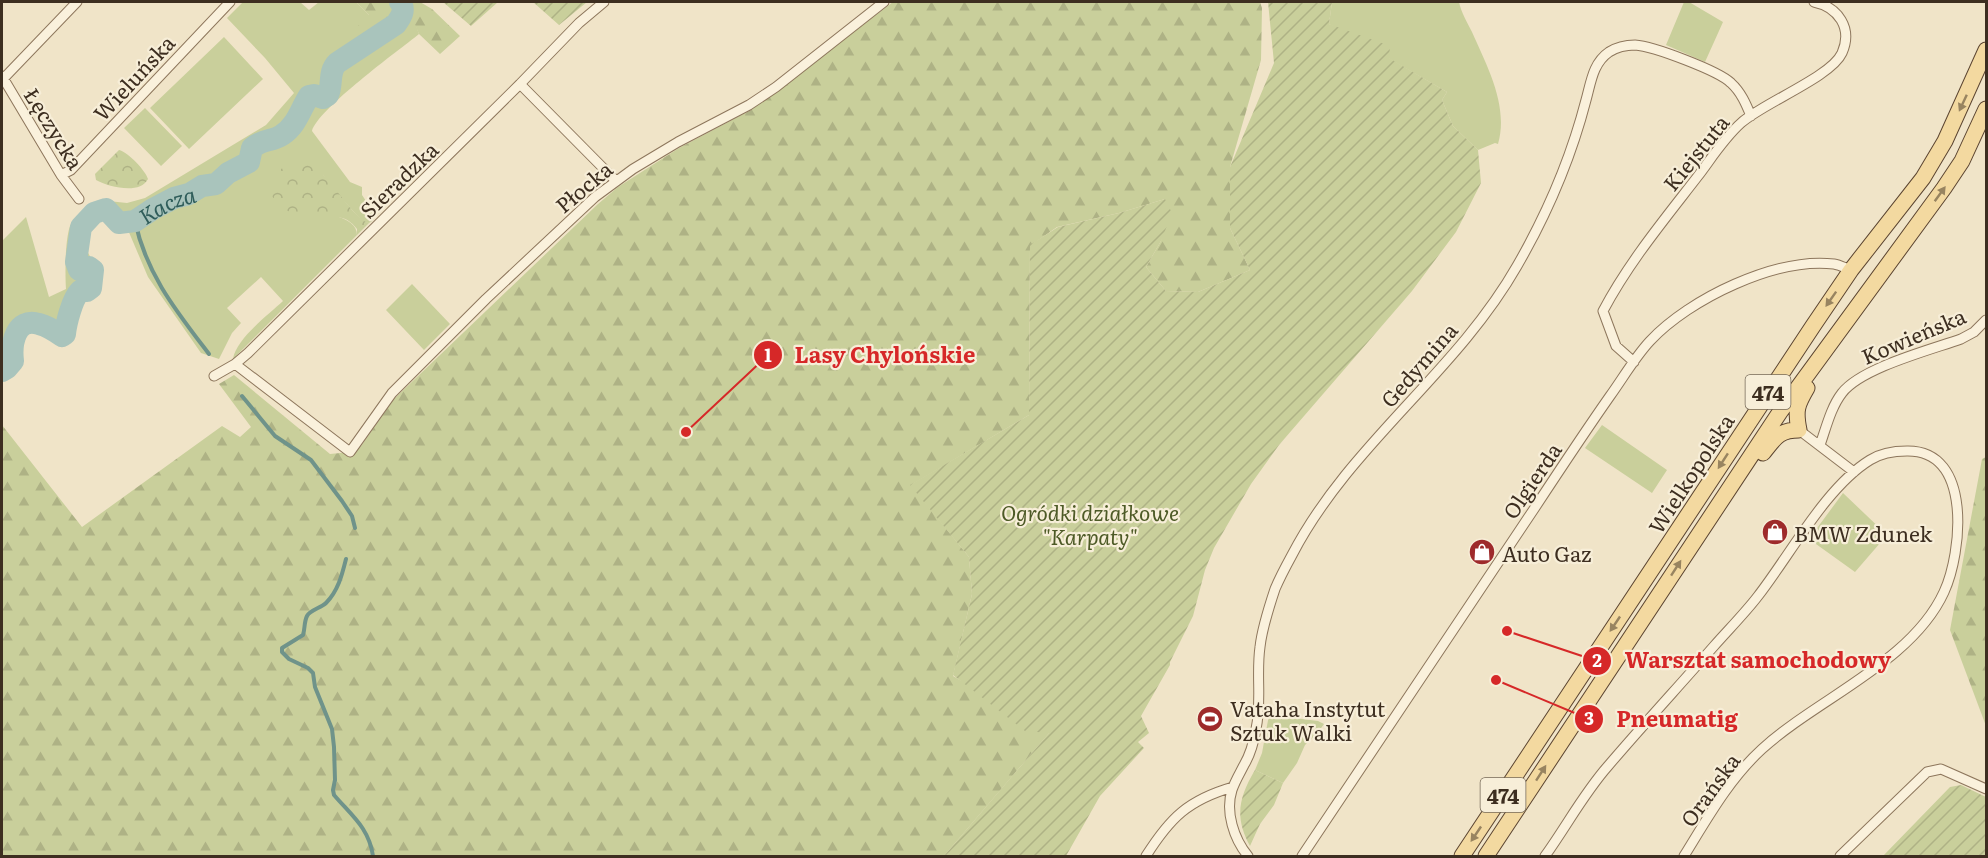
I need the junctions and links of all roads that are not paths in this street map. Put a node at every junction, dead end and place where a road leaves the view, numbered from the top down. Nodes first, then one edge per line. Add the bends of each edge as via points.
1 (77, 2) edge
2 (230, 2) edge
3 (604, 2) edge
4 (884, 2) edge
5 (1814, 2) edge
6 (1986, 50) edge
7 (2, 77) edge
8 (520, 84) junction
9 (1986, 109) edge
10 (1751, 116) junction
11 (61, 175) junction
12 (616, 181) junction
13 (80, 199) dead end
14 (1851, 270) junction
15 (1986, 320) edge
16 (1832, 339) junction
17 (1634, 362) junction
18 (235, 364) junction
19 (214, 376) dead end
20 (1799, 430) junction
21 (1820, 445) junction
22 (1854, 472) junction
23 (1721, 500) junction
24 (1233, 787) junction
25 (1986, 789) edge
26 (1146, 856) edge
27 (1248, 856) edge
28 (1302, 856) edge
29 (1462, 856) edge
30 (1486, 856) edge
31 (1545, 856) edge
32 (1684, 856) edge
33 (1840, 856) edge

1 - 7 street
2 - 11 street, Wieluńska via 71,170
3 - 8 street, Sieradzka
4 - 12 street, Płocka via 776,87 678,141
5 - 10 street, Kiejstuta via 1833,9 1840,18 1845,29 1842,54 1828,68
6 -> 14 main road, Wielkopolska / 474 via 1945,141 1923,178
7 - 11 street, Łęczycka
8 - 12 street
8 - 18 street, Sieradzka
16 -> 9 main road, Wielkopolska / 474 via 1944,188 1962,161
10 - 17 street, Kiejstuta via 1730,135 1635,256 1603,311 1616,346
10 - 24 street, Gedymina via 1742,96 1719,74 1658,51 1625,46 1597,63 1575,141 1517,267 1457,349 1358,458 1306,527 1279,581 1265,622 1256,730
11 - 13 street, Łęczycka
12 - 18 street, Płocka via 554,234 392,393 350,452
14 - 17 street, Olgierda via 1836,264 1810,264 1781,269 1729,287 1673,322 1650,341
14 -> 29 main road, Wielkopolska / 474
15 - 21 street, Kowieńska via 1960,339 1866,374 1850,385 1836,404
16 - 20 main road via 1797,405
16 - 23 main road, Wielkopolska / 474
17 - 28 street, Olgierda
18 - 19 street, Sieradzka
20 - 21 street
20 - 23 main road via 1785,430 1776,437
21 - 22 street
22 - 31 street, Orańska via 1831,495 1757,598 1601,774
22 - 32 street, Orańska via 1882,454 1915,451 1935,460 1946,472 1953,485 1959,521 1944,593 1910,641 1761,750 1731,784
30 -> 23 main road, Wielkopolska / 474
24 - 26 street via 1214,792 1185,809 1167,825
24 - 27 street, Gedymina via 1230,813 1234,832
25 - 33 street via 1941,769 1927,772

